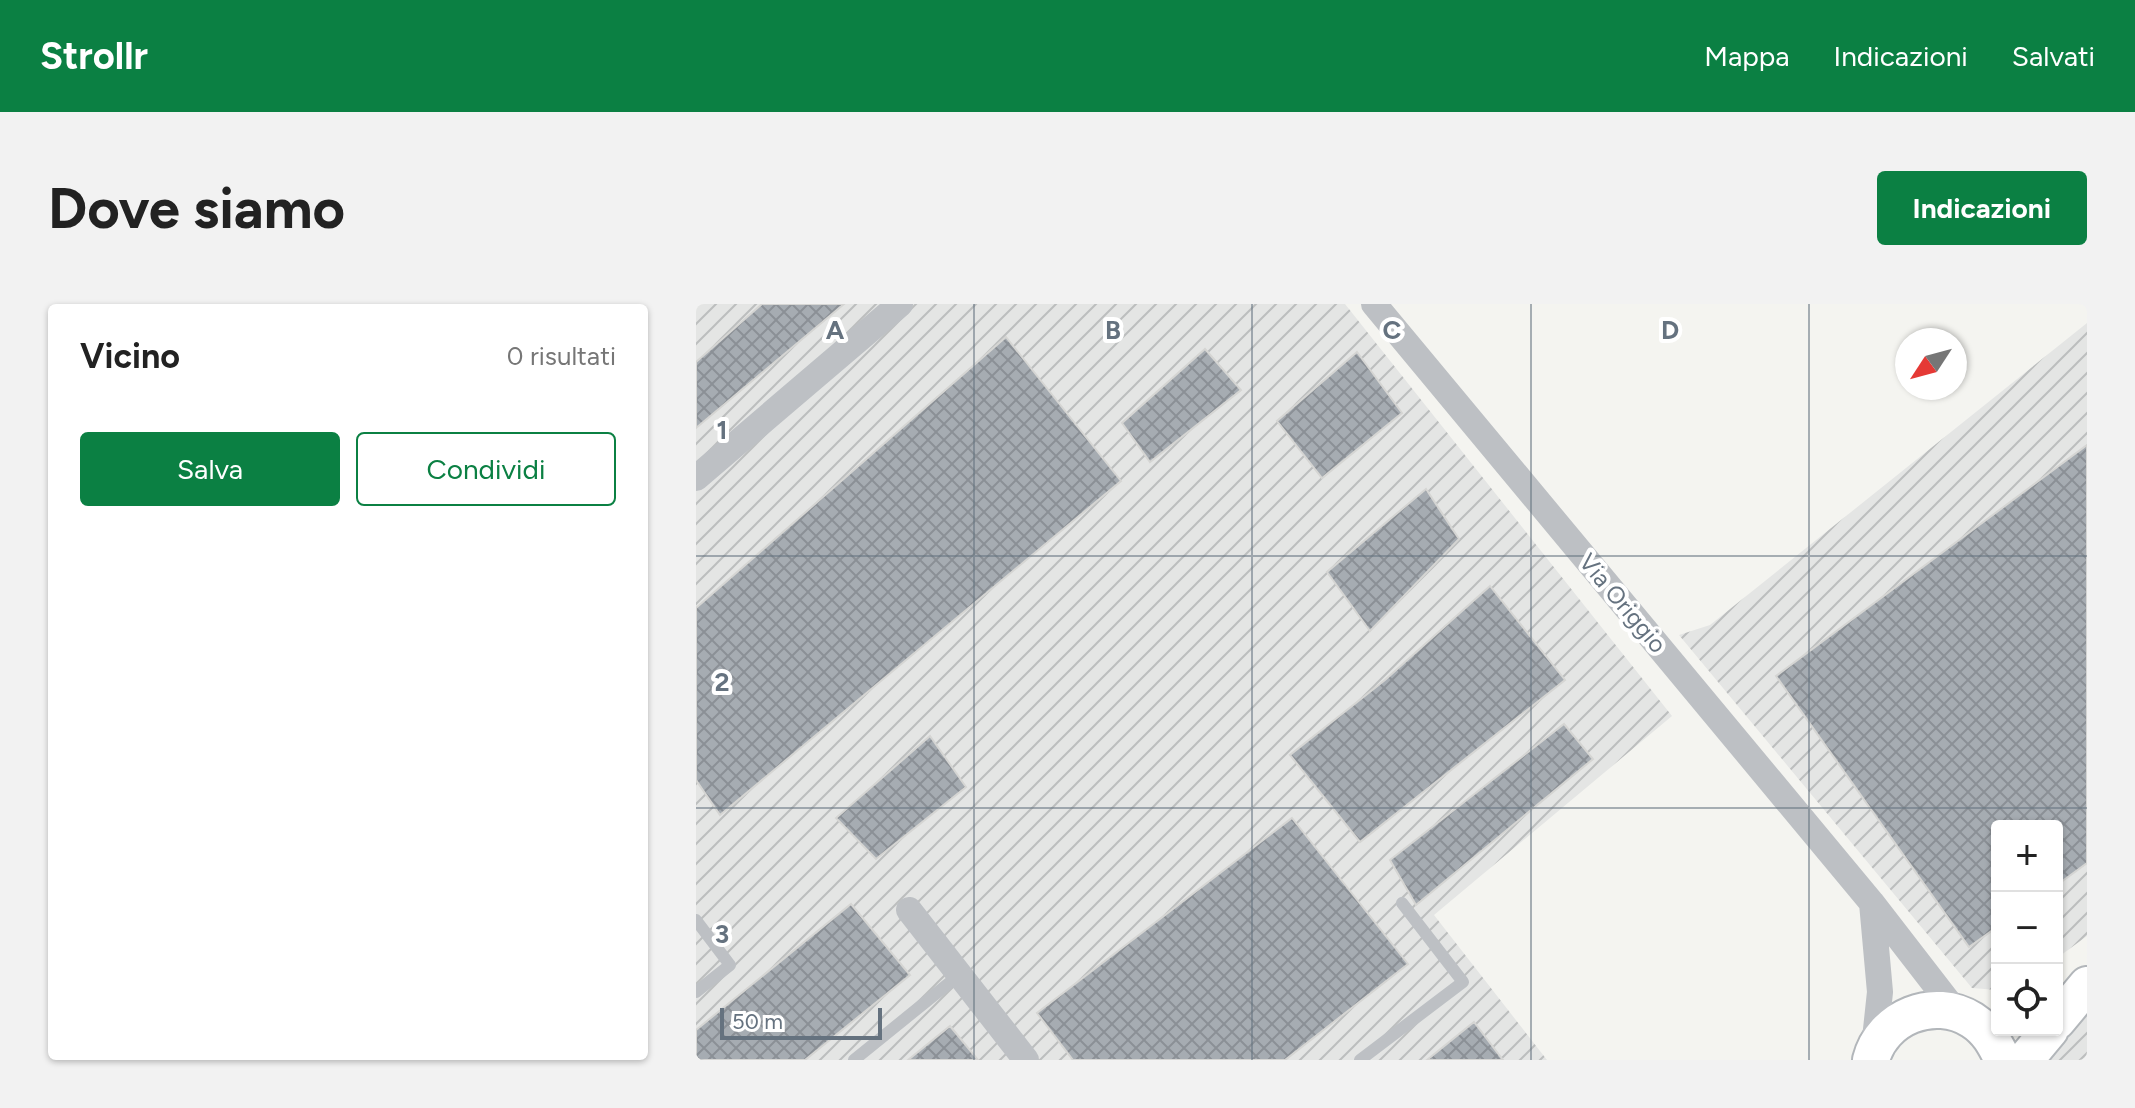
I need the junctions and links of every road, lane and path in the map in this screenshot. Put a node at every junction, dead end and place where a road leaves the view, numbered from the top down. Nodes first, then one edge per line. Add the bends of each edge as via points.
1 (900, 304) edge
2 (1374, 304) edge
3 (696, 478) edge
4 (1402, 903) dead end
5 (1872, 903) junction
6 (909, 910) dead end
7 (696, 920) edge
8 (959, 975) junction
9 (2087, 978) edge
10 (2087, 985) edge
11 (696, 992) edge
12 (2063, 992) edge
13 (2063, 1014) edge
14 (1976, 1018) edge
15 (2045, 1036) edge
16 (1872, 1054) edge
17 (854, 1060) edge
18 (1026, 1060) edge
19 (1360, 1060) edge
20 (2003, 1060) edge
21 (2025, 1060) edge

1 - 3 street
2 - 5 street, Via Origgio
4 - 19 lane via 1463,982
5 - 14 street, Via Origgio
5 - 16 street via 1880,992
6 - 8 street
7 - 11 lane via 730,965
8 - 17 lane
8 - 18 street
9 - 12 main road
10 - 13 main road
14 - 16 main road via 1917,1012 1882,1035
14 - 20 main road
15 - 21 main road

